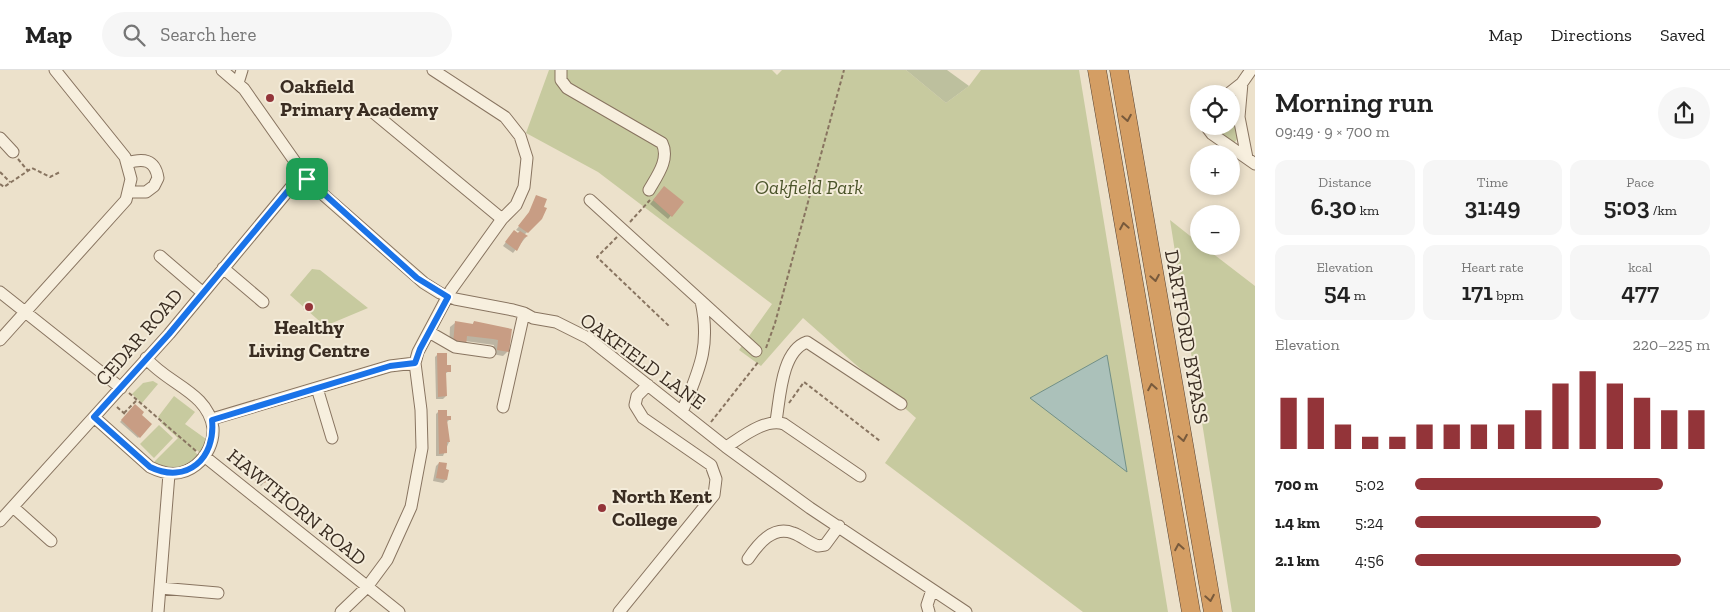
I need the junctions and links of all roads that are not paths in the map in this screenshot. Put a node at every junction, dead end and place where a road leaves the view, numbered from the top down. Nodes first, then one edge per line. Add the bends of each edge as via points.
1 (55, 70) edge
2 (222, 70) edge
3 (242, 70) edge
4 (433, 70) edge
5 (561, 70) edge
6 (1097, 70) edge
7 (1119, 70) edge
8 (1252, 70) edge
9 (1242, 83) junction
10 (238, 84) junction
11 (1239, 85) edge
12 (374, 113) dead end
13 (1213, 135) edge
14 (0, 138) edge
15 (12, 152) road end
16 (1251, 161) edge
17 (127, 163) junction
18 (302, 174) junction
19 (128, 192) junction
20 (652, 192) road end
21 (590, 200) dead end
22 (502, 219) junction
23 (160, 256) dead end
24 (223, 268) junction
25 (0, 292) edge
26 (203, 293) junction
27 (448, 297) junction
28 (701, 301) junction
29 (263, 302) dead end
30 (25, 312) junction
31 (524, 313) junction
32 (429, 332) junction
33 (0, 340) edge
34 (756, 351) dead end
35 (490, 352) dead end
36 (146, 358) junction
37 (415, 363) junction
38 (648, 385) junction
39 (121, 388) junction
40 (317, 388) junction
41 (902, 404) dead end
42 (504, 408) dead end
43 (682, 412) junction
44 (94, 417) junction
45 (212, 420) junction
46 (776, 422) junction
47 (332, 438) dead end
48 (726, 447) junction
49 (204, 456) junction
50 (170, 474) junction
51 (860, 476) dead end
52 (13, 506) junction
53 (0, 521) edge
54 (840, 526) junction
55 (51, 541) dead end
56 (748, 558) dead end
57 (366, 587) junction
58 (160, 588) junction
59 (932, 590) junction
60 (218, 593) dead end
61 (926, 610) edge
62 (158, 612) edge
63 (342, 612) edge
64 (399, 612) edge
65 (619, 612) edge
66 (966, 612) edge
67 (1191, 612) edge
68 (1213, 612) edge

1 - 17 street
2 - 10 street, OAKFIELD LANE
3 - 10 street
4 - 22 street via 505,117 520,136 527,158 524,187 516,205
5 - 20 street via 561,80 567,88 662,143 665,155
67 -> 6 highway
7 -> 68 highway, DARTFORD BYPASS
8 - 9 street
9 - 11 street
9 - 16 street via 1239,123
10 - 18 street, OAKFIELD LANE
12 - 22 street
13 - 16 street
14 - 15 street
17 - 19 street via 131,180
17 - 19 street via 147,160 154,166 158,178 146,192
18 - 24 street, CEDAR ROAD
18 - 27 street, OAKFIELD LANE via 417,278
19 - 30 street via 126,200
21 - 28 street
22 - 27 street
23 - 26 street
24 - 26 street, CEDAR ROAD
24 - 29 street
25 - 30 street
26 - 36 street, CEDAR ROAD
27 - 31 street, OAKFIELD LANE
27 - 32 street
28 - 34 street
28 - 43 street via 706,324 701,365
30 - 33 street
30 - 39 street
31 - 38 street, OAKFIELD LANE via 556,322 588,338
31 - 42 street
32 - 35 street via 455,347
32 - 37 street
36 - 39 street, CEDAR ROAD
36 - 45 street via 203,403
37 - 40 street via 390,366
37 - 57 street via 422,428 417,486 398,541
38 - 43 street, OAKFIELD LANE
38 - 65 street via 637,396 635,405 639,412 643,418 712,465 716,479 714,495
39 - 44 street, CEDAR ROAD
40 - 45 street
40 - 47 street
41 - 46 street via 807,342 784,370
43 - 48 street, OAKFIELD LANE
44 - 50 street via 150,467
44 - 52 street, CEDAR ROAD
45 - 49 street via 212,442
46 - 48 street via 758,428
46 - 51 street via 784,424
48 - 54 street, OAKFIELD LANE
49 - 50 street via 187,471
49 - 57 street, HAWTHORN ROAD
50 - 58 street
52 - 53 street, CEDAR ROAD
52 - 55 street
54 - 56 street via 825,545 818,546 793,533 780,531 761,540
54 - 59 street, OAKFIELD LANE
57 - 63 street
57 - 64 street, HAWTHORN ROAD
58 - 60 street
58 - 62 street
59 - 61 street
59 - 66 street, OAKFIELD LANE

